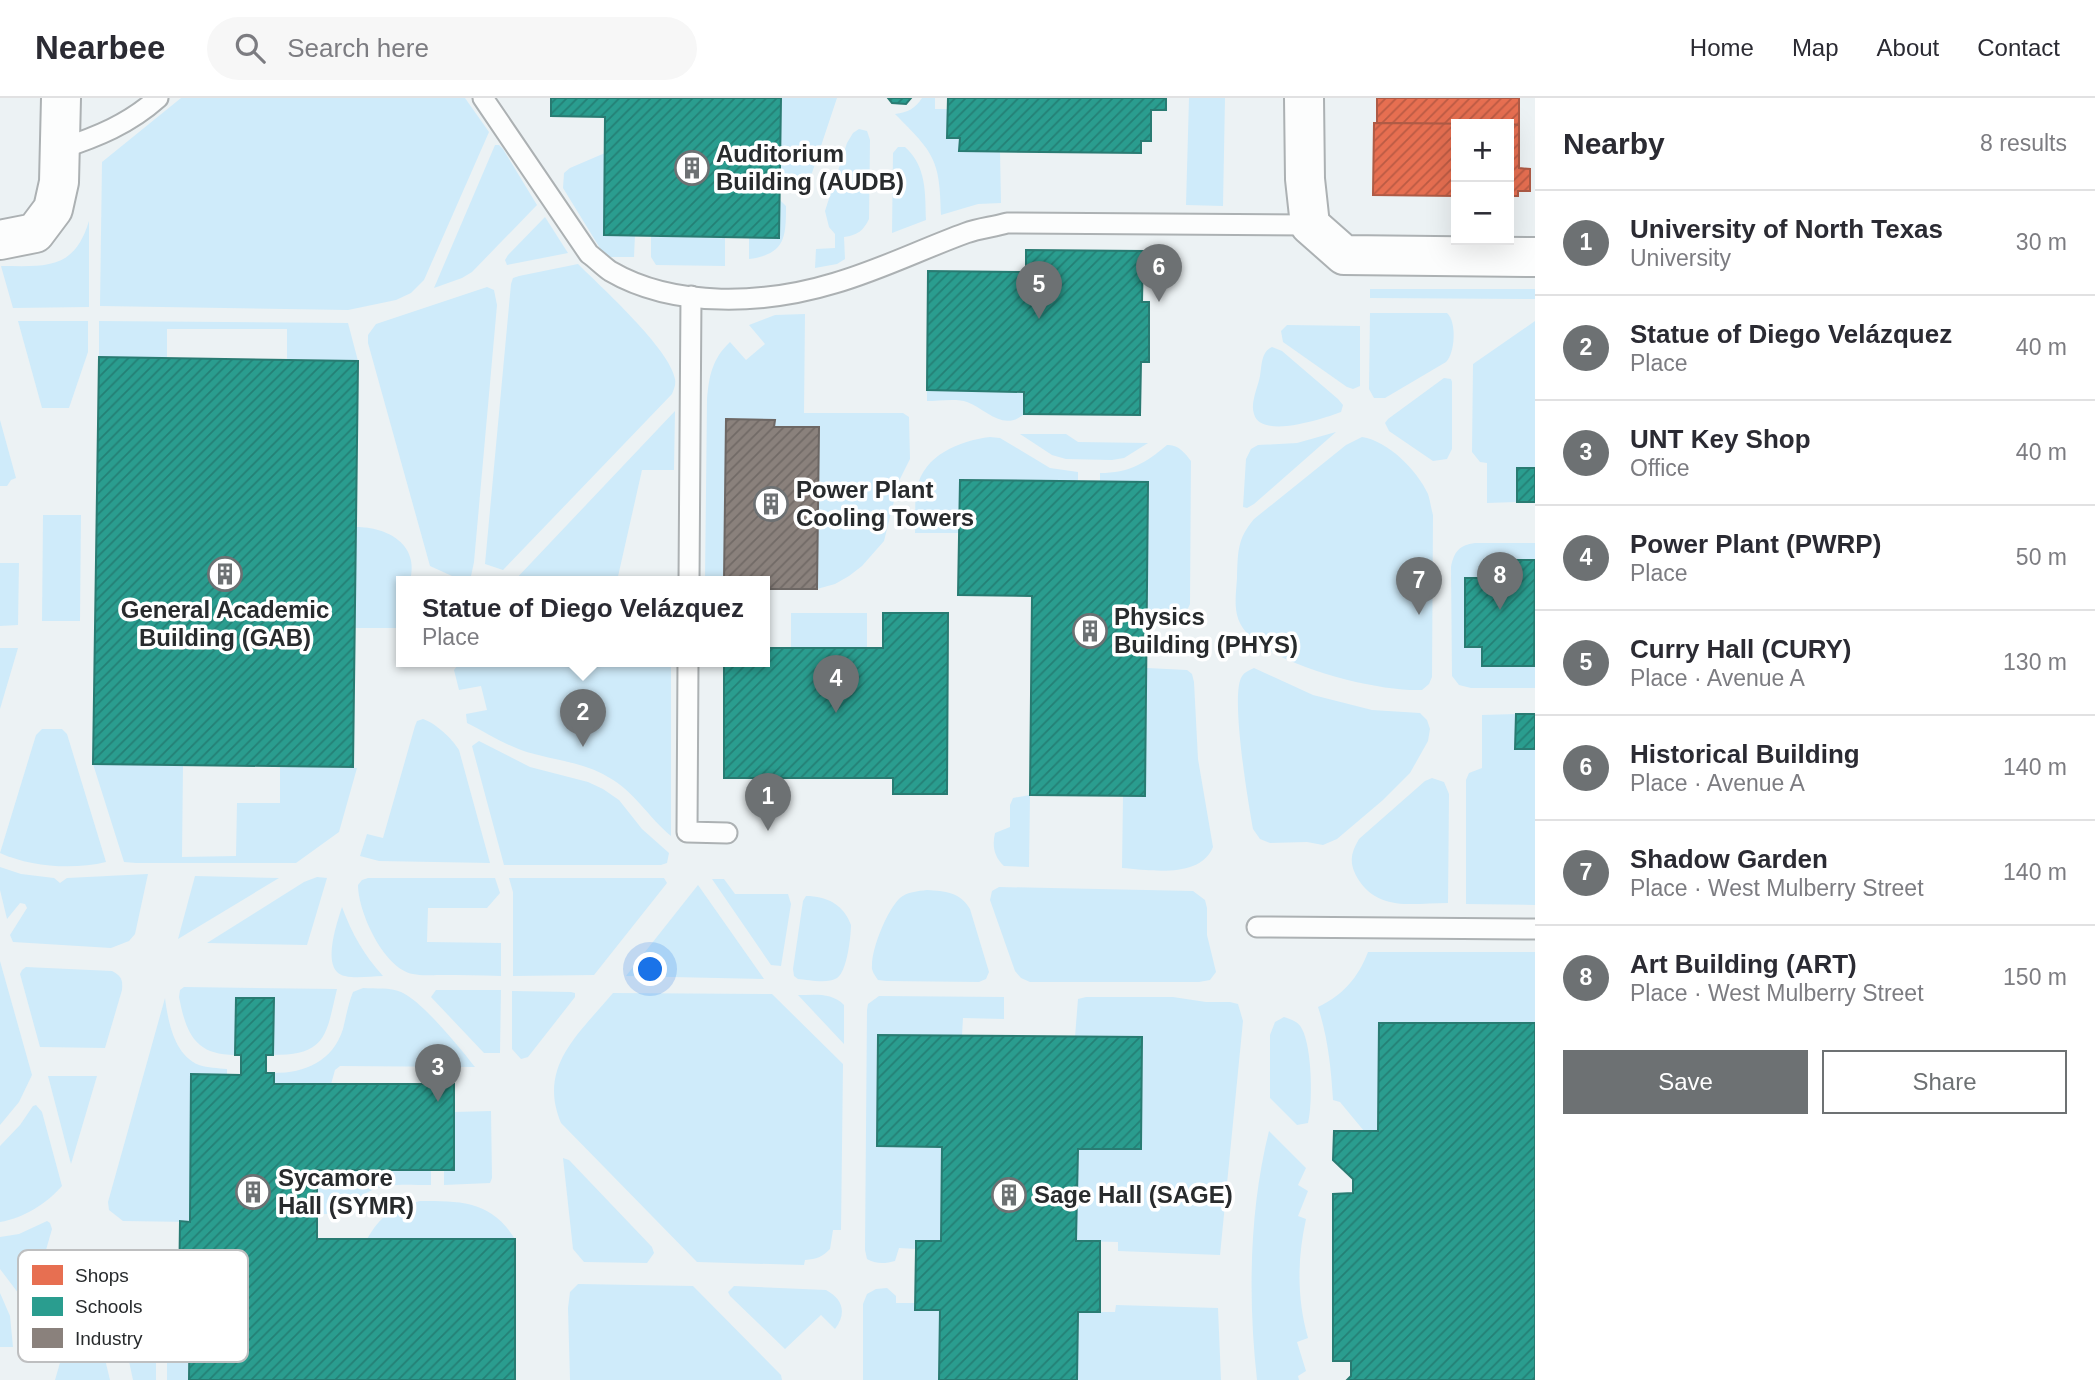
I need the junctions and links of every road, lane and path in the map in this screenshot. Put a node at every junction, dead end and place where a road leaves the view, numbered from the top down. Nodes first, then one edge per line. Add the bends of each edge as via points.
1 (61, 98) edge
2 (158, 98) edge
3 (483, 98) edge
4 (1304, 98) edge
5 (61, 149) junction
6 (1310, 225) junction
7 (17, 237) edge
8 (1535, 257) edge
9 (691, 296) junction
10 (689, 576) edge
11 (688, 667) edge
12 (727, 833) dead end
13 (1257, 928) dead end
14 (1535, 929) edge

1 - 5 street
2 - 5 lane via 122,125
3 - 9 lane via 589,254 610,270 642,284
4 - 6 street
5 - 7 street via 53,209
6 - 8 street via 1344,254
6 - 9 lane via 1007,223 809,290 741,298
9 - 10 lane
11 - 12 lane via 687,832
13 - 14 lane

